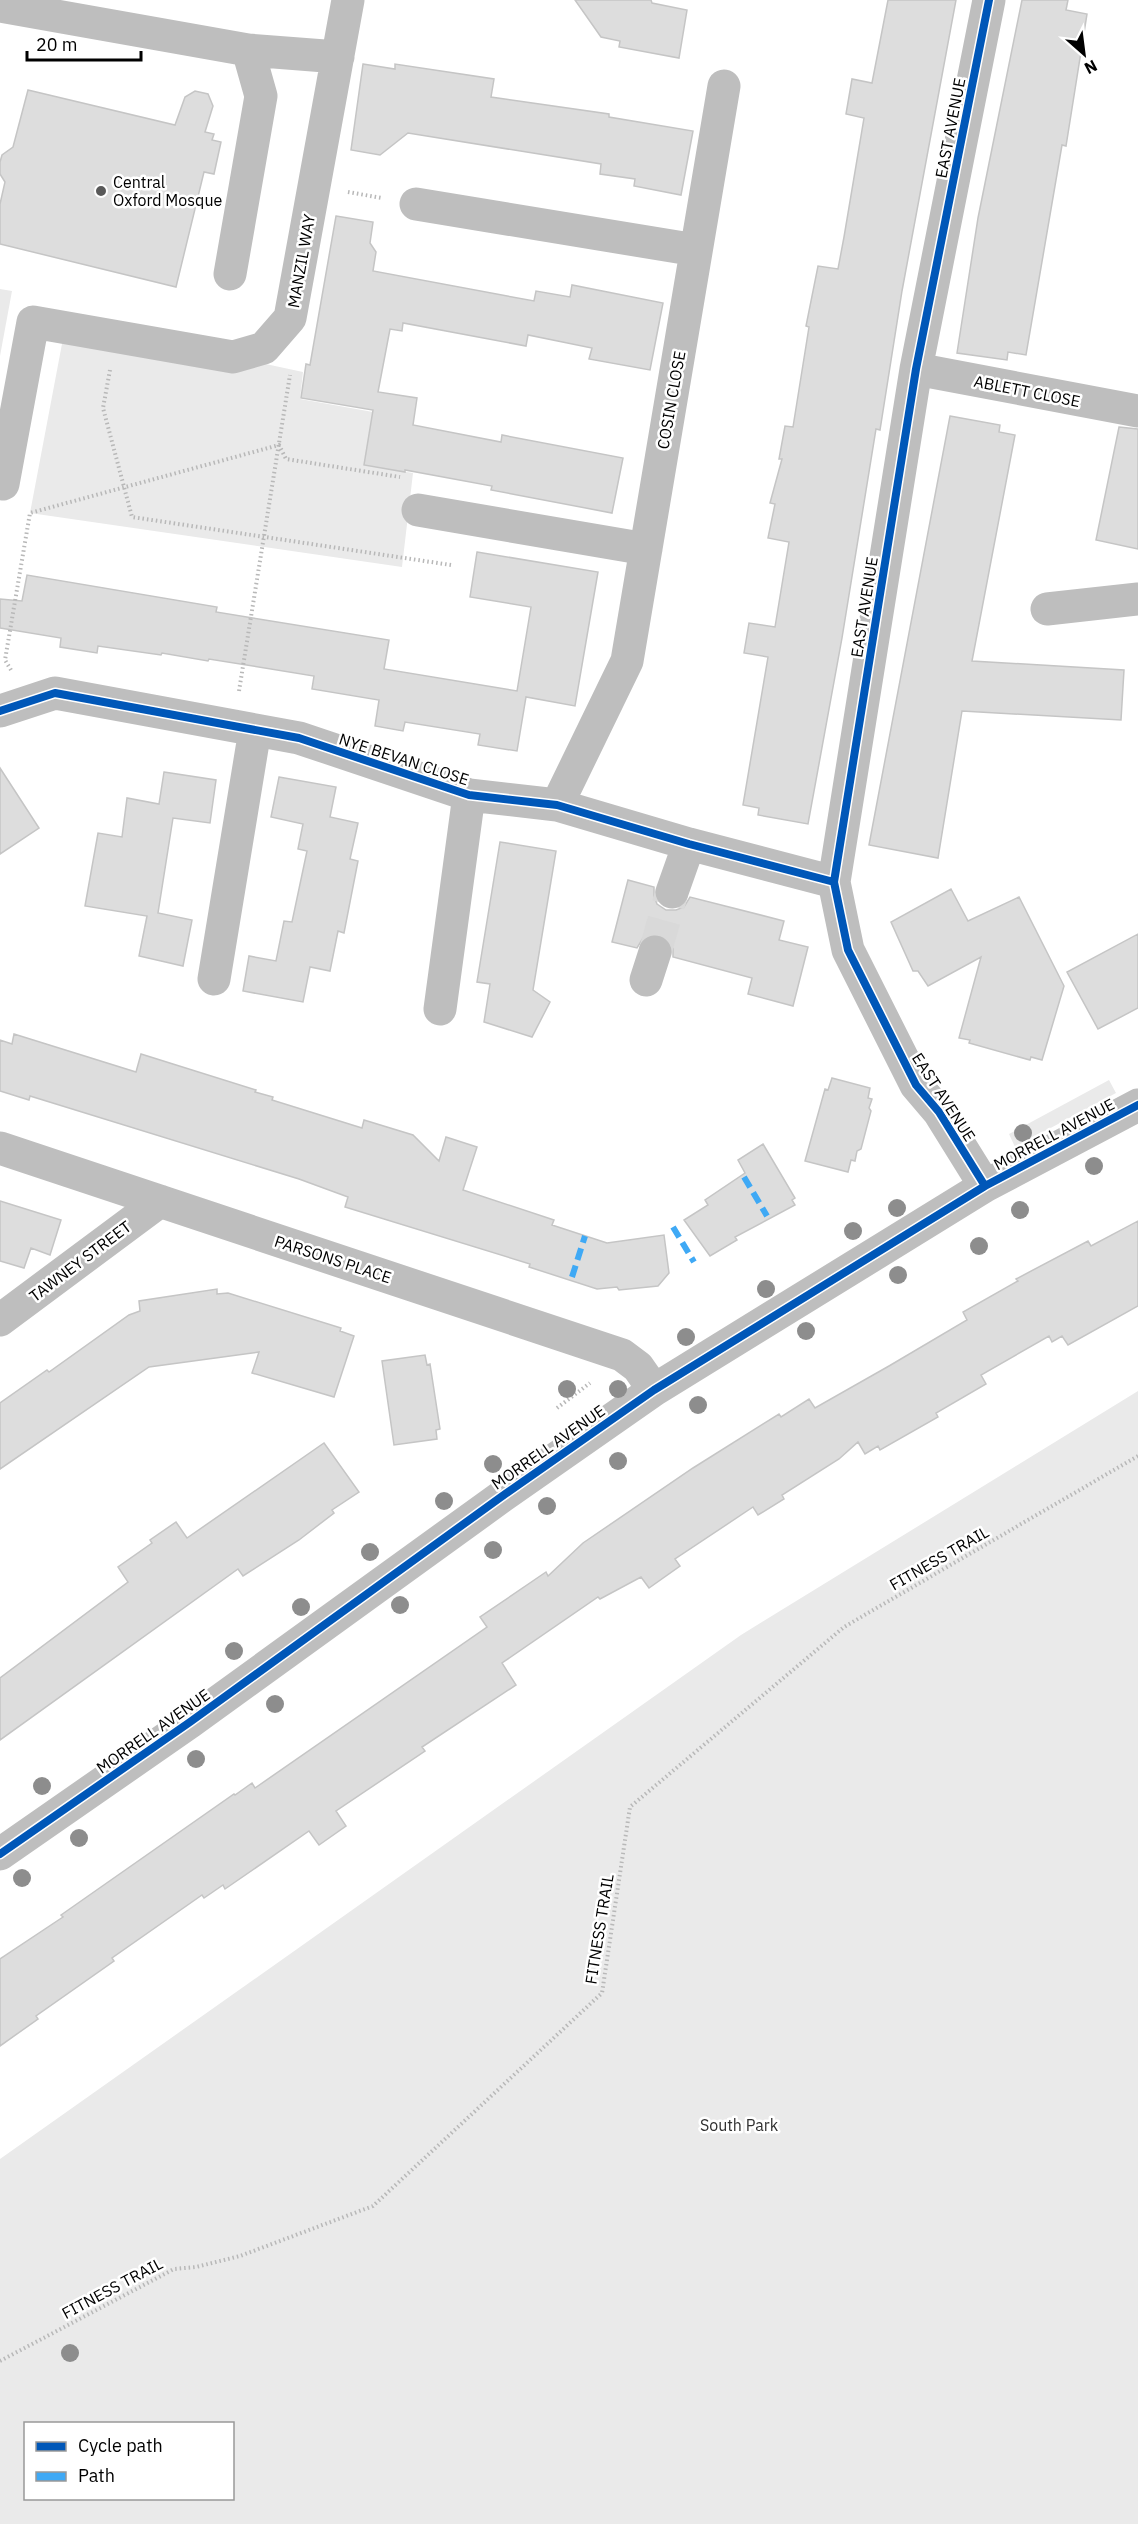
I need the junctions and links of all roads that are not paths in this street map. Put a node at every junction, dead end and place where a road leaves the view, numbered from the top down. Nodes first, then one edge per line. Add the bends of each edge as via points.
1 (348, 0) edge
2 (989, 0) edge
3 (0, 6) edge
4 (248, 50) junction
5 (338, 57) junction
6 (724, 86) dead end
7 (416, 204) road end
8 (696, 250) junction
9 (230, 274) dead end
10 (916, 369) junction
11 (1138, 411) edge
12 (3, 484) dead end
13 (418, 510) road end
14 (646, 549) junction
15 (1138, 599) edge
16 (1047, 609) dead end
17 (0, 711) edge
18 (255, 730) junction
19 (469, 795) junction
20 (557, 805) junction
21 (689, 844) junction
22 (834, 882) junction
23 (672, 892) tunnel mouth
24 (214, 979) dead end
25 (440, 1009) dead end
26 (1138, 1105) edge
27 (0, 1148) edge
28 (985, 1186) junction
29 (160, 1202) junction
30 (0, 1320) edge
31 (654, 1390) junction
32 (0, 1854) edge

1 - 5 street, MANZIL WAY
2 - 10 street, EAST AVENUE
3 - 4 street
4 - 5 street
4 - 9 street via 261,96
5 - 12 street, MANZIL WAY via 291,318 264,348 233,357 33,322
6 - 8 street, COSIN CLOSE
7 - 8 street
8 - 14 street, COSIN CLOSE
10 - 11 street, ABLETT CLOSE
10 - 22 street, EAST AVENUE
13 - 14 street
14 - 20 street, COSIN CLOSE via 627,661
15 - 16 street
17 - 18 street, NYE BEVAN CLOSE via 55,693
18 - 19 street, NYE BEVAN CLOSE via 299,738
18 - 24 street
19 - 20 street, NYE BEVAN CLOSE
19 - 25 street, NYE BEVAN CLOSE
20 - 21 street, NYE BEVAN CLOSE
21 - 22 street, NYE BEVAN CLOSE
21 - 23 street
22 - 28 street, EAST AVENUE via 848,950 916,1085 939,1112
26 - 28 street, MORRELL AVENUE
27 - 29 street, PARSONS PLACE
28 - 31 street, MORRELL AVENUE
29 - 30 street, TAWNEY STREET
29 - 31 street, PARSONS PLACE via 622,1355 638,1367
31 - 32 street, MORRELL AVENUE

